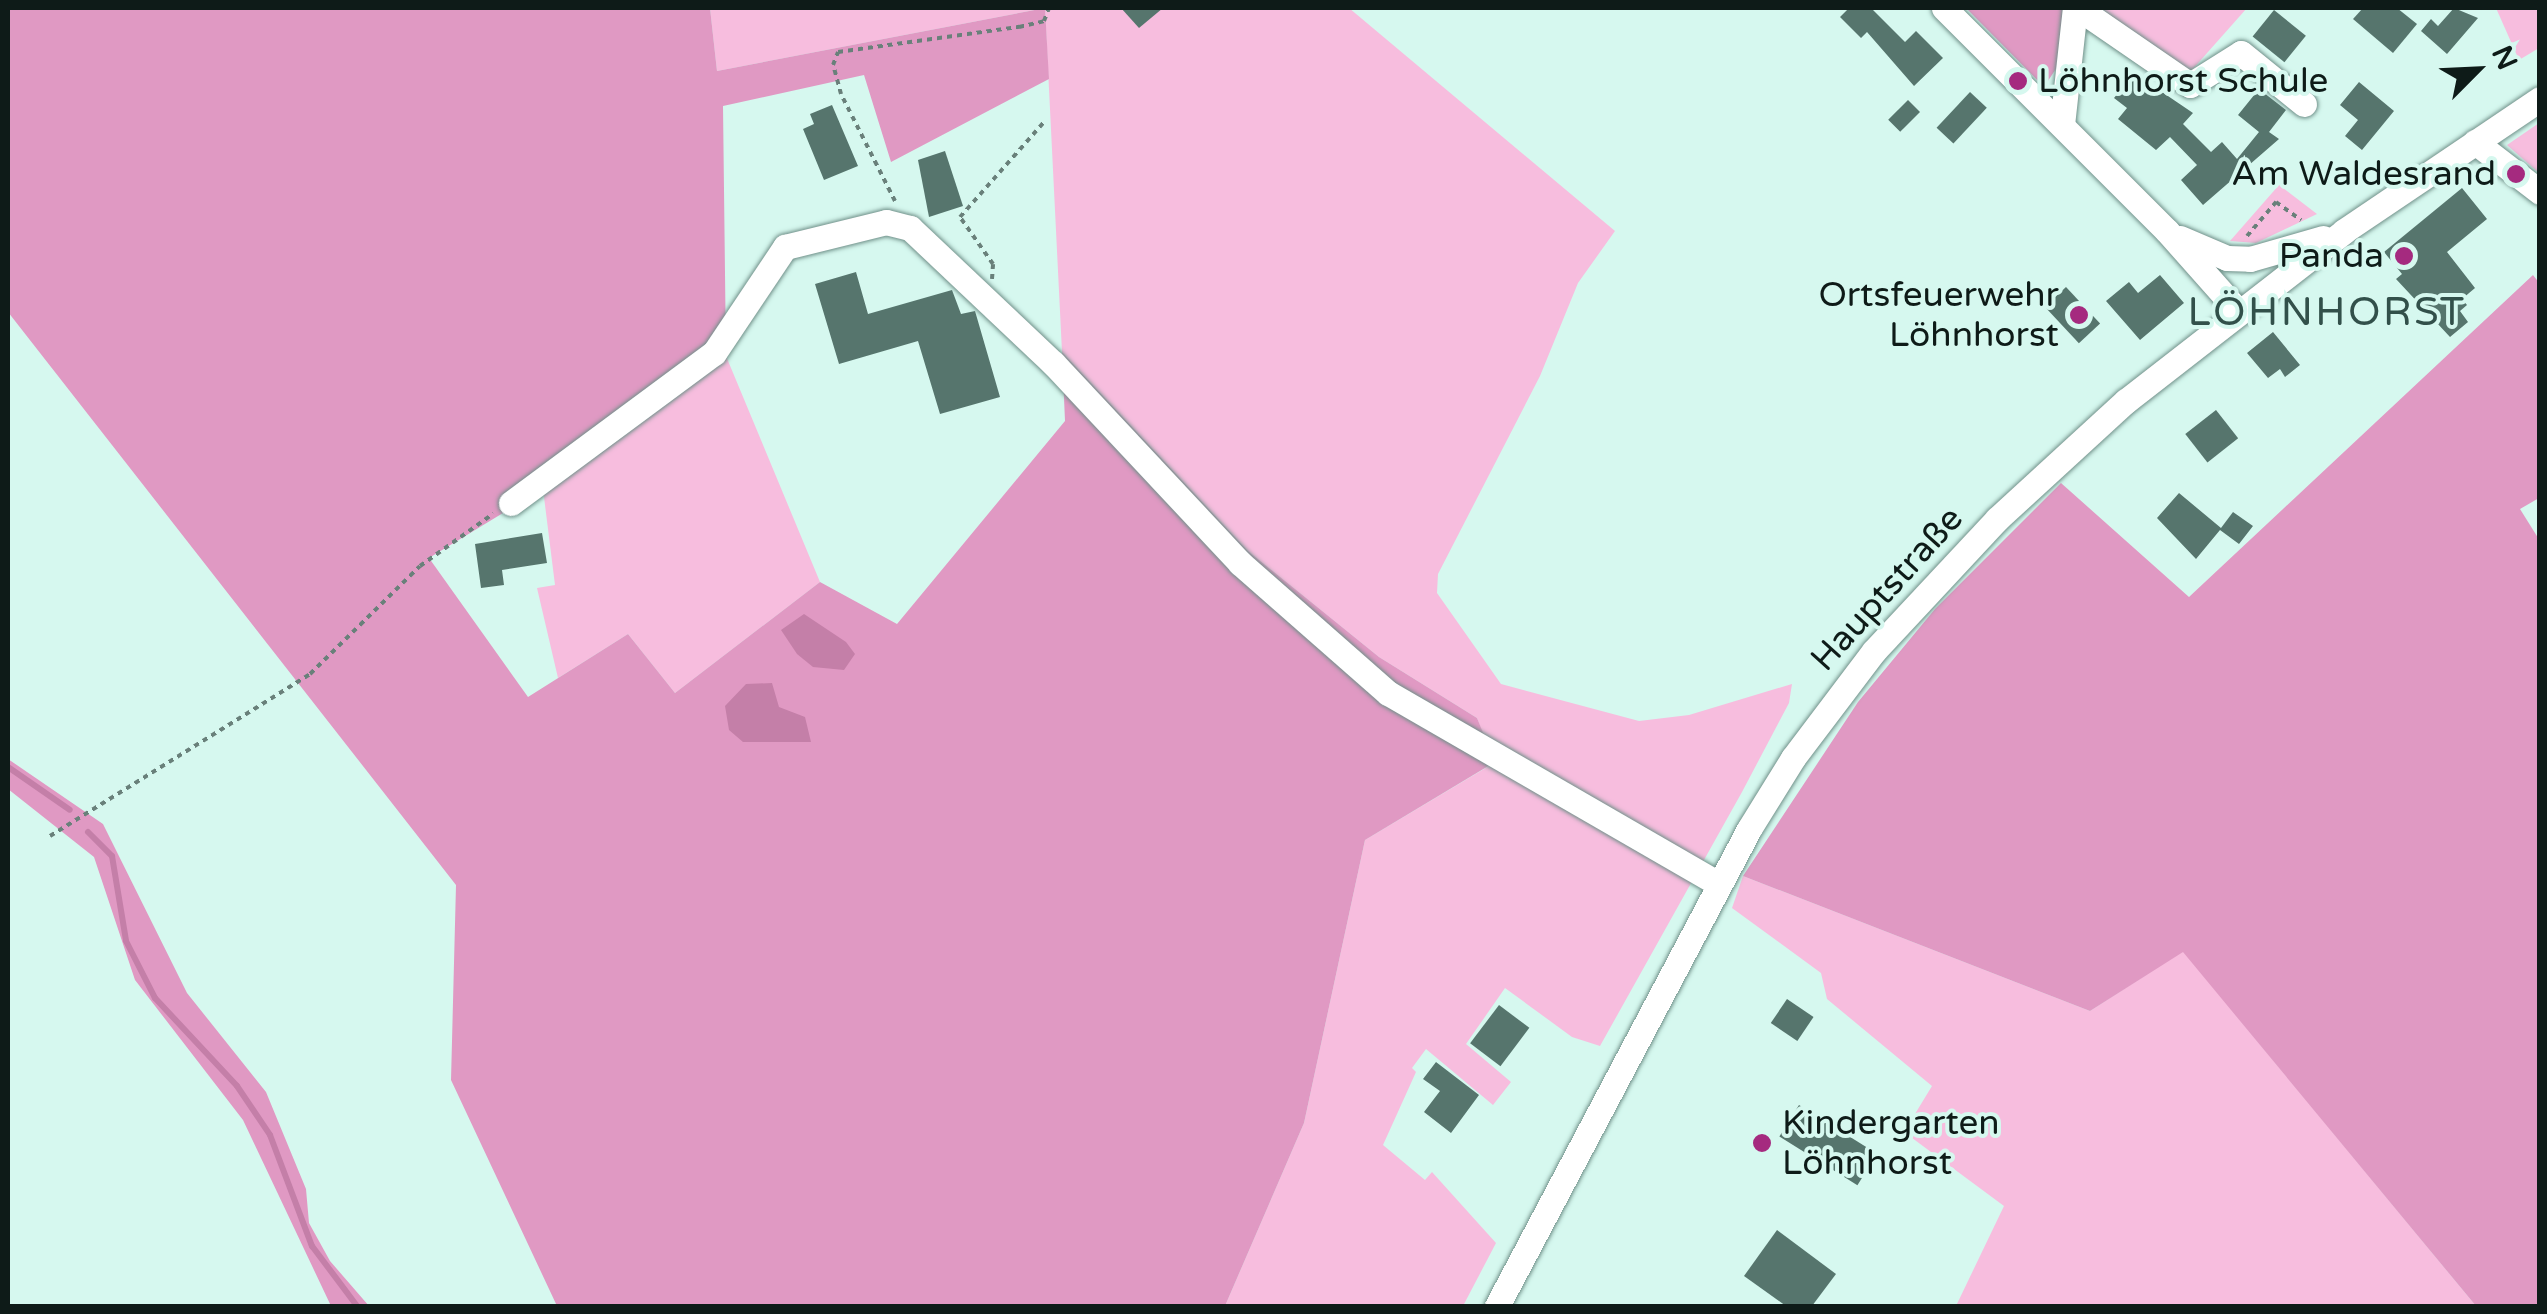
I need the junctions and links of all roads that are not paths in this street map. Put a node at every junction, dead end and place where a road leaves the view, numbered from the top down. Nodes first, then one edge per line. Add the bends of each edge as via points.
1 (1944, 8) edge
2 (2076, 8) edge
3 (2540, 98) edge
4 (2304, 104) dead end
5 (2062, 125) junction
6 (2475, 142) junction
7 (2540, 192) edge
8 (2167, 231) junction
9 (2335, 234) junction
10 (2238, 311) junction
11 (511, 503) road end
12 (1720, 884) junction
13 (1503, 1304) edge

1 - 5 street
2 - 4 street via 2190,84 2241,53
2 - 5 street
3 - 6 street, Hauptstraße
5 - 8 street
6 - 7 street
6 - 9 street, Hauptstraße
8 - 9 street via 2227,258 2250,259
8 - 10 street
9 - 10 street, Hauptstraße
10 - 12 street, Hauptstraße via 2063,457 1874,651 1793,758
11 - 12 street via 714,353 785,248 886,222 910,228 1240,563 1388,692
12 - 13 street, Hauptstraße

